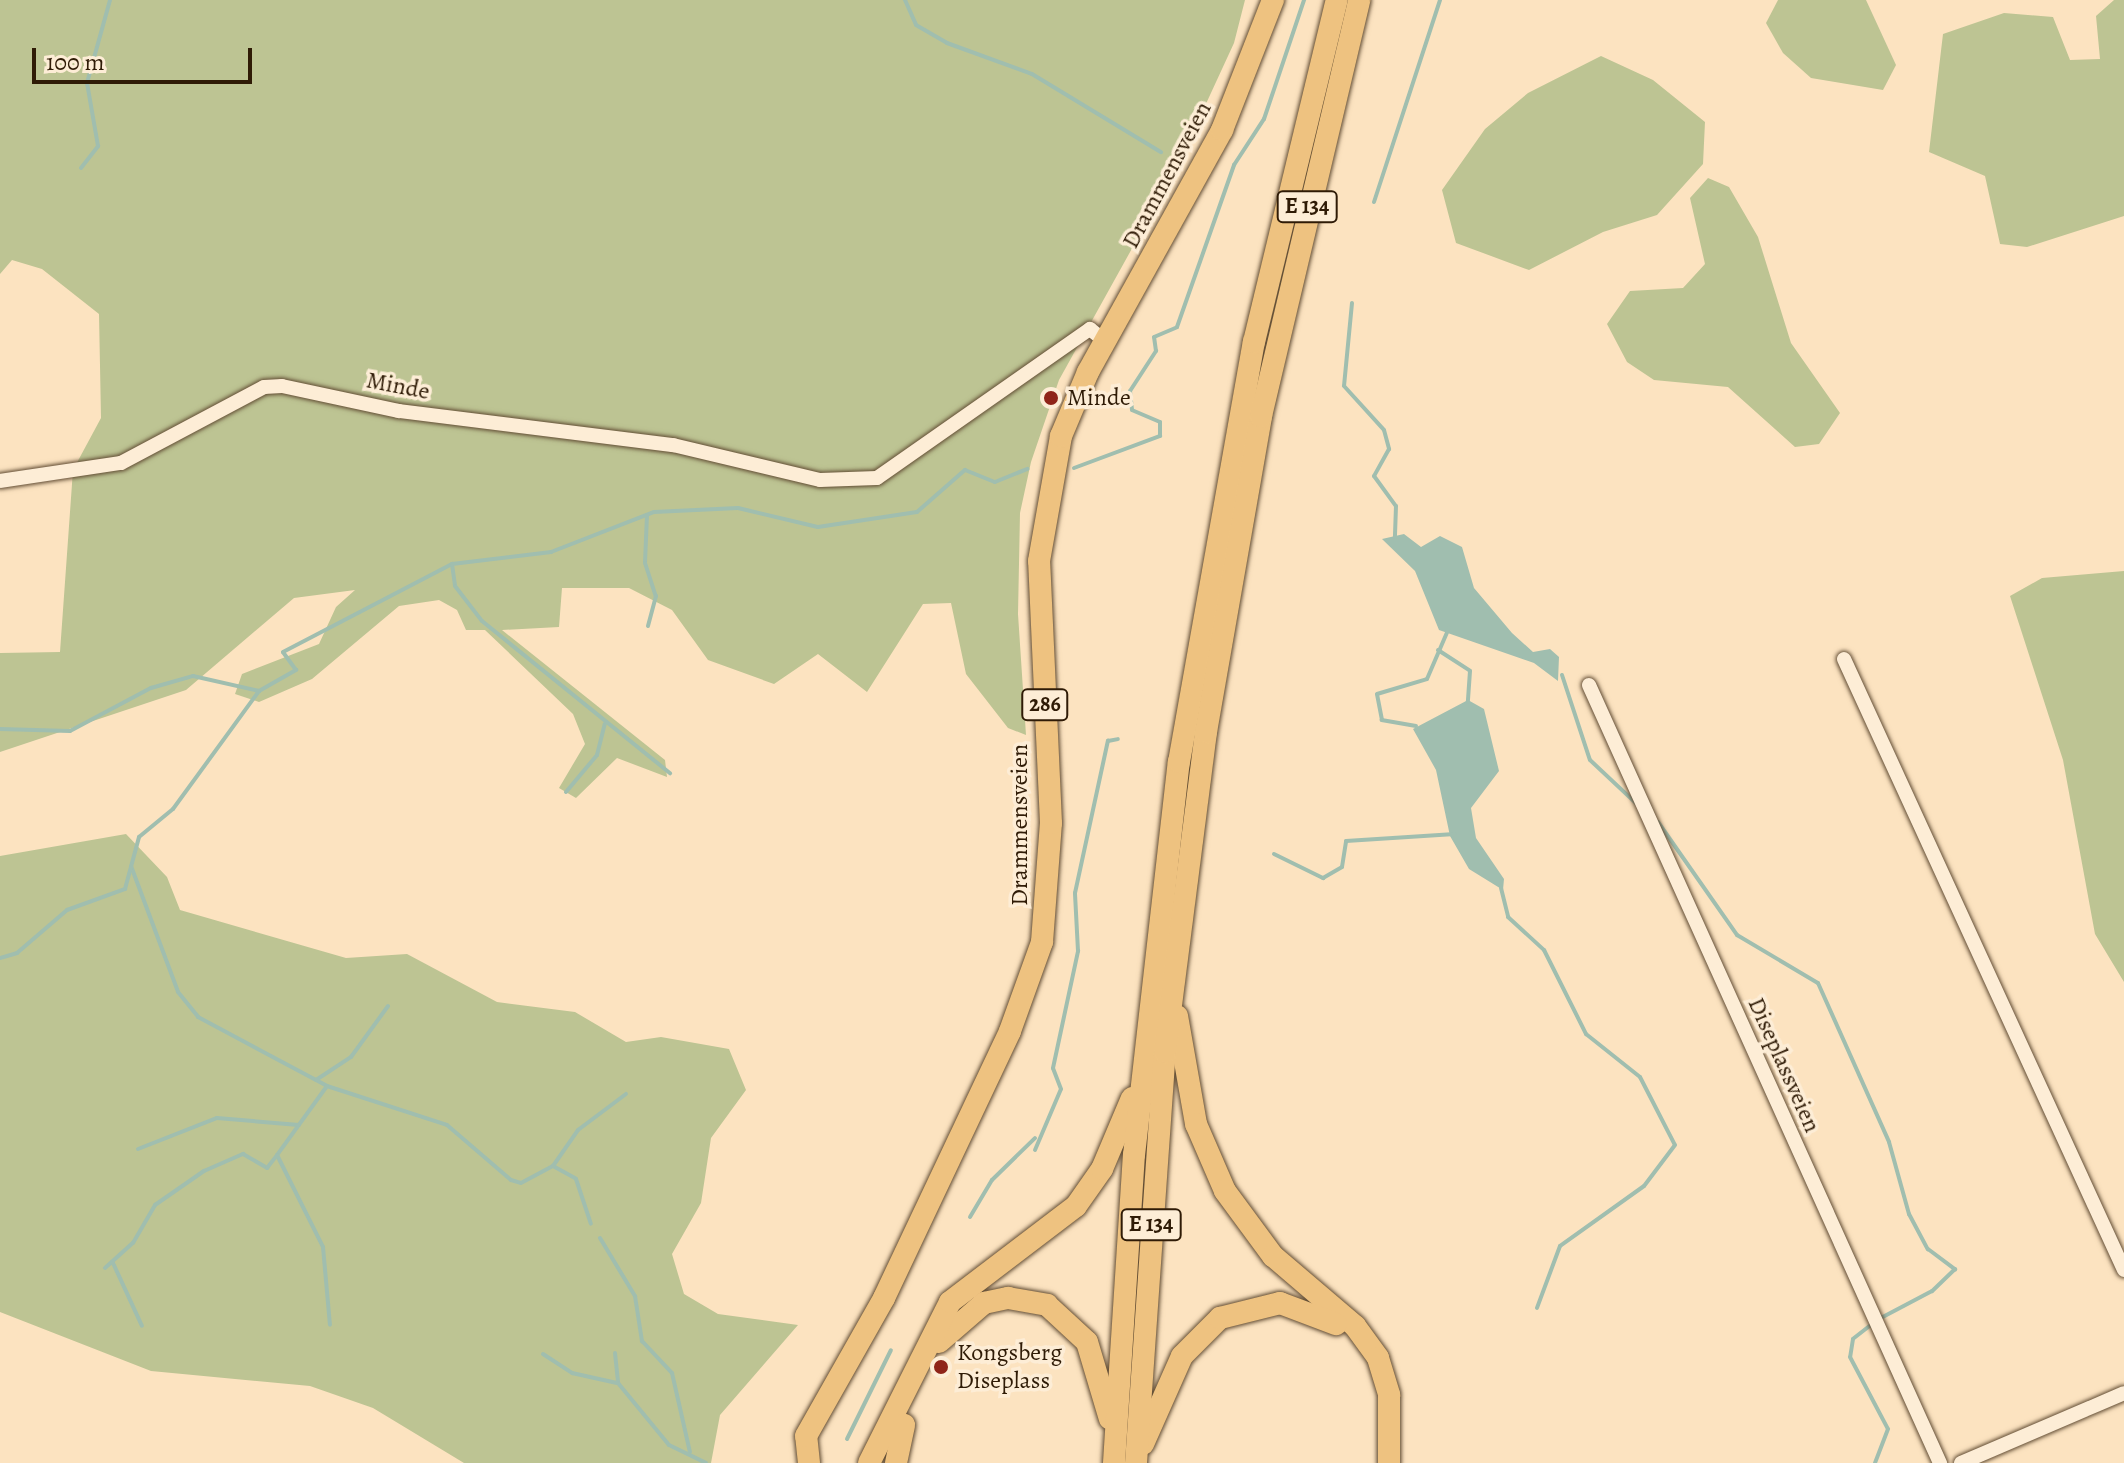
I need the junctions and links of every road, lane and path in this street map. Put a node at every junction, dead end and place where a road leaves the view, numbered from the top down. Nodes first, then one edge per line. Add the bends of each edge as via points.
1 (1273, 0) edge
2 (1337, 0) edge
3 (1359, 0) edge
4 (1097, 335) junction
5 (0, 481) edge
6 (1844, 659) dead end
7 (1589, 685) dead end
8 (1172, 987) junction
9 (1142, 1073) junction
10 (2124, 1270) edge
11 (2124, 1393) edge
12 (818, 1410) junction
13 (1115, 1438) junction
14 (809, 1463) edge
15 (825, 1463) edge
16 (869, 1463) edge
17 (896, 1463) edge
18 (1114, 1463) edge
19 (1136, 1463) edge
20 (1376, 1463) edge
21 (1389, 1463) edge
22 (1940, 1463) edge
23 (1961, 1463) edge

1 - 4 main road, Drammensveien / 286 via 1222,130
2 - 9 main road, E 134 via 1276,242 1221,512 1177,776
3 - 8 main road, E 134 via 1242,514
4 - 5 street, Minde via 877,478 820,480 673,445 399,411 282,386 264,387 121,463
4 - 12 main road, Drammensveien / 286 via 1061,436 1041,527 1051,823 1038,957 884,1298
6 - 10 street
7 - 22 street, Diseplassveien
8 - 19 main road, E 134
8 - 21 main road, E 134 via 1190,1100 1210,1162 1257,1238 1374,1351 1389,1395
9 - 13 main road, E 134
9 - 16 main road, E 134 via 1102,1169 1076,1206 1046,1235 975,1279 944,1311
11 - 23 street
12 - 14 main road, Drammensveien / 286 via 806,1436
12 - 15 main road via 815,1443
13 - 17 main road, E 134 via 1080,1332 1047,1305 1008,1298 969,1311 942,1338 901,1432
13 - 18 main road, E 134
19 - 20 main road, E 134 via 1192,1343 1234,1311 1280,1303 1325,1316 1366,1357 1380,1402

